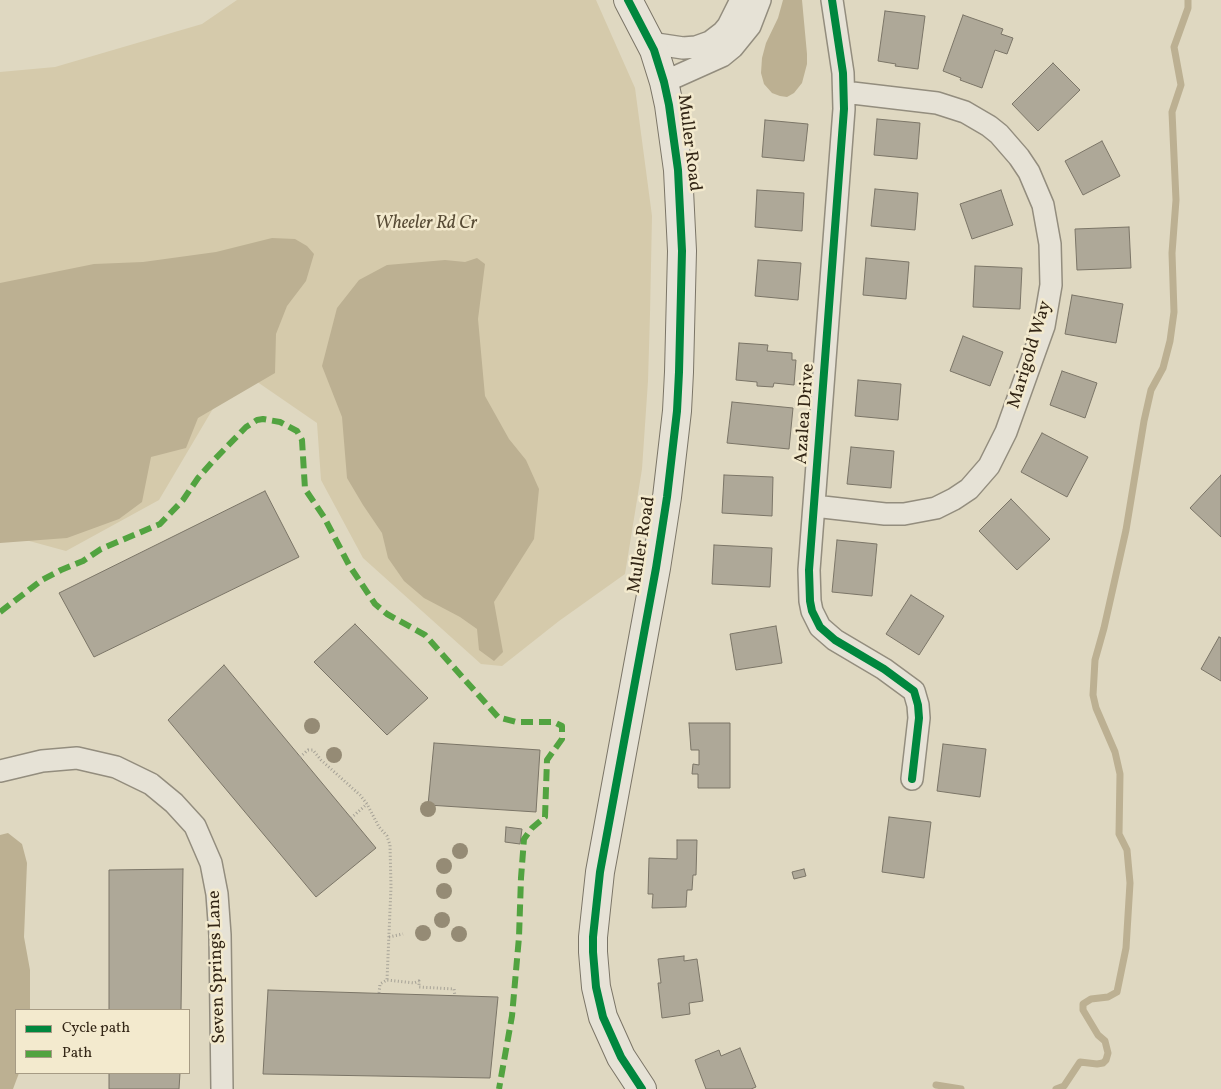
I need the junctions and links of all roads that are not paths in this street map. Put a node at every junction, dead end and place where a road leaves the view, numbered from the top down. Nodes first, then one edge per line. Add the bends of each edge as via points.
1 (628, 0) edge
2 (741, 0) edge
3 (760, 0) edge
4 (832, 0) edge
5 (650, 43) junction
6 (664, 82) junction
7 (844, 92) junction
8 (814, 506) junction
9 (0, 771) edge
10 (912, 779) dead end
11 (222, 1089) edge
12 (642, 1089) edge

1 - 5 street, Muller Road
2 - 5 street via 728,26 710,42 689,48
3 - 6 street via 750,26 734,47 722,56
4 - 7 street, Azalea Drive
5 - 6 street, Muller Road
6 - 12 street, Muller Road via 676,144 682,251 677,411 656,568 600,872 593,944 596,987 603,1017 621,1057
7 - 8 street, Azalea Drive
7 - 8 street, Marigold Way via 937,103 971,115 999,134 1029,172 1043,205 1050,244 1051,285 1041,333 1003,438 989,466 969,489 936,508 904,514
8 - 10 street, Azalea Drive via 809,570 812,611 820,626 835,640 914,691 919,718
9 - 11 street, Seven Springs Lane via 42,761 77,758 116,767 150,784 195,826 211,863 217,894

